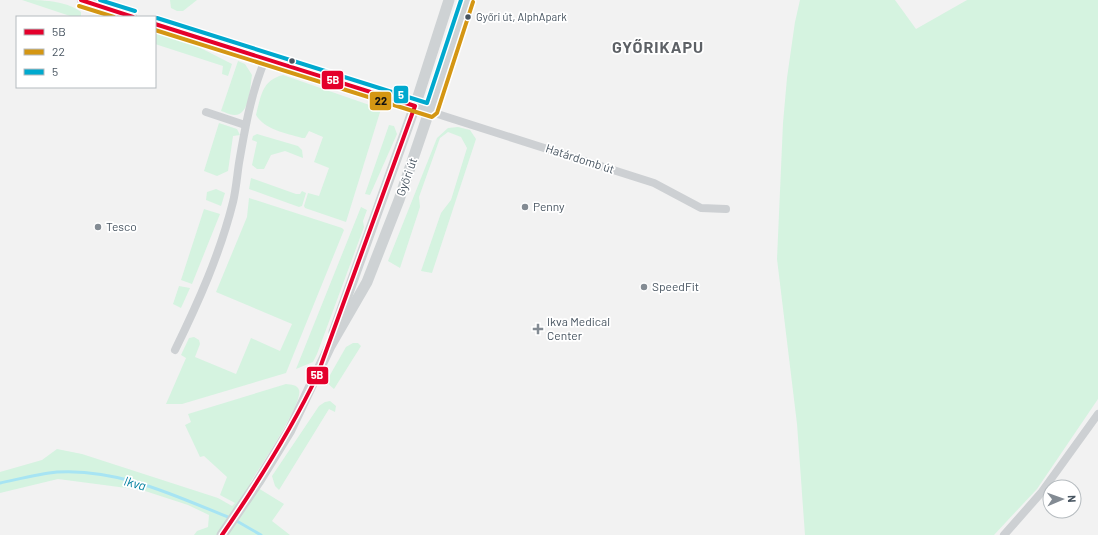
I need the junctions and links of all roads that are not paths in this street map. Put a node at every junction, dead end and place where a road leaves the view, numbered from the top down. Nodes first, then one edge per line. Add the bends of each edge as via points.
1 (80, 0) edge
2 (449, 0) edge
3 (467, 0) edge
4 (130, 16) edge
5 (156, 24) edge
6 (265, 60) junction
7 (415, 106) junction
8 (430, 111) junction
9 (206, 112) dead end
10 (245, 125) junction
11 (726, 209) dead end
12 (330, 346) junction
13 (175, 350) dead end
14 (1098, 414) edge
15 (224, 533) edge
16 (1004, 535) edge

1 - 4 street
2 - 7 main road, Győri út
3 - 8 main road, Győri út
5 - 6 street, Határdomb út
6 - 7 street, Határdomb út
6 - 10 street
7 - 8 street, Határdomb út
7 - 12 main road, Győri út
8 - 11 street, Határdomb út via 654,183 701,208
8 - 12 main road, Győri út via 367,282
9 - 10 street
10 - 13 street via 236,191 226,227 206,282
12 - 15 main road, Győri út via 290,430
14 - 16 street via 1041,493

